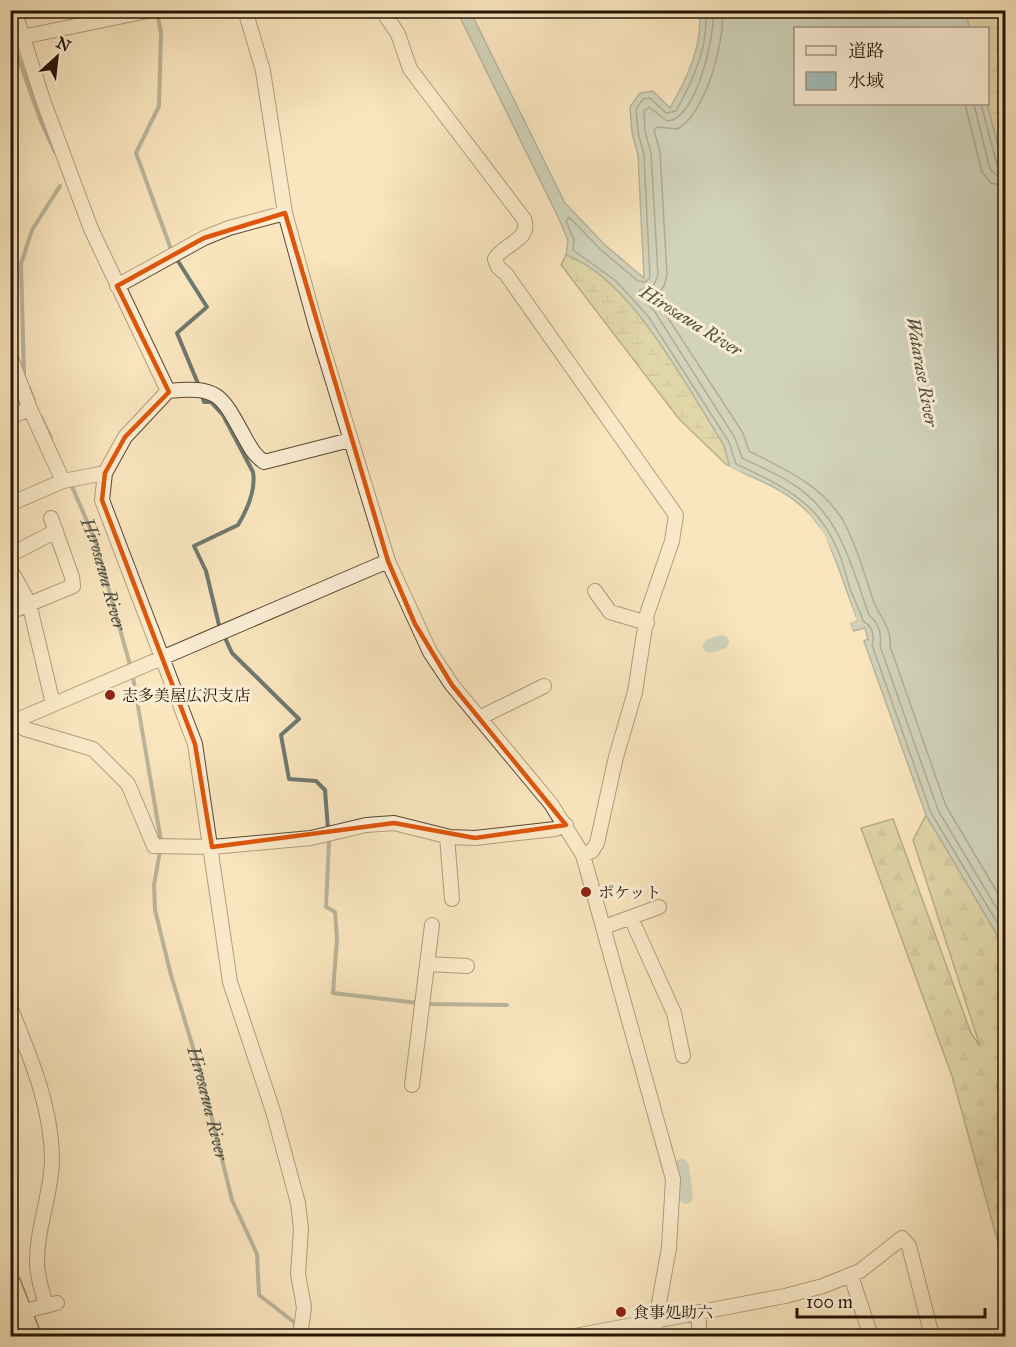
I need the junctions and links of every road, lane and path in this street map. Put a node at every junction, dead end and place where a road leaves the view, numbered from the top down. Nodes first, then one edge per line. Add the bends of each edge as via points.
1 (14, 10) edge
2 (152, 10) edge
3 (245, 10) edge
4 (382, 10) edge
5 (22, 37) junction
6 (285, 213) junction
7 (117, 286) junction
8 (10, 357) edge
9 (168, 391) junction
10 (30, 409) junction
11 (10, 417) edge
12 (350, 440) junction
13 (105, 473) junction
14 (63, 481) junction
15 (10, 504) edge
16 (10, 555) edge
17 (388, 561) junction
18 (10, 569) edge
19 (595, 591) dead end
20 (29, 603) junction
21 (10, 612) edge
22 (647, 623) junction
23 (164, 657) junction
24 (544, 686) dead end
25 (53, 704) junction
26 (479, 718) junction
27 (12, 722) edge
28 (566, 825) junction
29 (447, 836) junction
30 (212, 848) junction
31 (583, 855) junction
32 (452, 899) dead end
33 (659, 906) dead end
34 (631, 918) junction
35 (432, 925) dead end
36 (604, 927) junction
37 (427, 964) junction
38 (467, 966) dead end
39 (10, 1007) edge
40 (682, 1056) dead end
41 (412, 1085) dead end
42 (851, 1276) junction
43 (10, 1284) edge
44 (21, 1312) junction
45 (699, 1312) junction
46 (657, 1320) junction
47 (30, 1336) edge
48 (300, 1336) edge
49 (574, 1336) edge
50 (653, 1336) edge
51 (699, 1336) edge
52 (872, 1336) edge
53 (932, 1336) edge

1 - 5 street
2 - 5 street
3 - 6 street via 262,71
4 - 22 street via 398,34 410,69 524,219 524,233 498,253 498,267 674,508 672,541
5 - 7 street via 91,229
6 - 7 street via 212,235
6 - 12 street
7 - 9 street
8 - 10 street
9 - 12 street via 195,388 214,393 228,408 255,456 264,462
9 - 13 street via 125,437
10 - 11 street
10 - 14 street
12 - 17 street
13 - 14 street
13 - 23 street via 102,500
14 - 15 street
16 - 20 street via 53,525 73,586
17 - 23 street
17 - 26 street via 421,637 452,686
18 - 20 street
19 - 22 street via 610,612
20 - 21 street
20 - 25 street
22 - 31 street via 635,692 597,843
23 - 25 street
23 - 30 street via 195,744
24 - 26 street
25 - 27 street
26 - 28 street
27 - 30 street via 93,749 128,784 154,846
28 - 29 street via 474,838
28 - 31 street
29 - 30 street via 394,823 366,825 311,838
29 - 32 street
30 - 48 street via 231,982 279,1132 297,1203 301,1229 298,1274 304,1307
31 - 36 street
33 - 34 street
34 - 36 street
34 - 40 street via 674,1013
35 - 37 street
36 - 46 street via 673,1179 669,1248
37 - 38 street
37 - 41 street
39 - 44 street via 32,1061 51,1127 51,1178 37,1263 52,1304
42 - 45 street via 785,1296
42 - 52 street
42 - 53 street via 902,1238 909,1246
43 - 44 highway
44 - 47 highway
45 - 46 street
45 - 51 street
46 - 49 street
46 - 50 street

